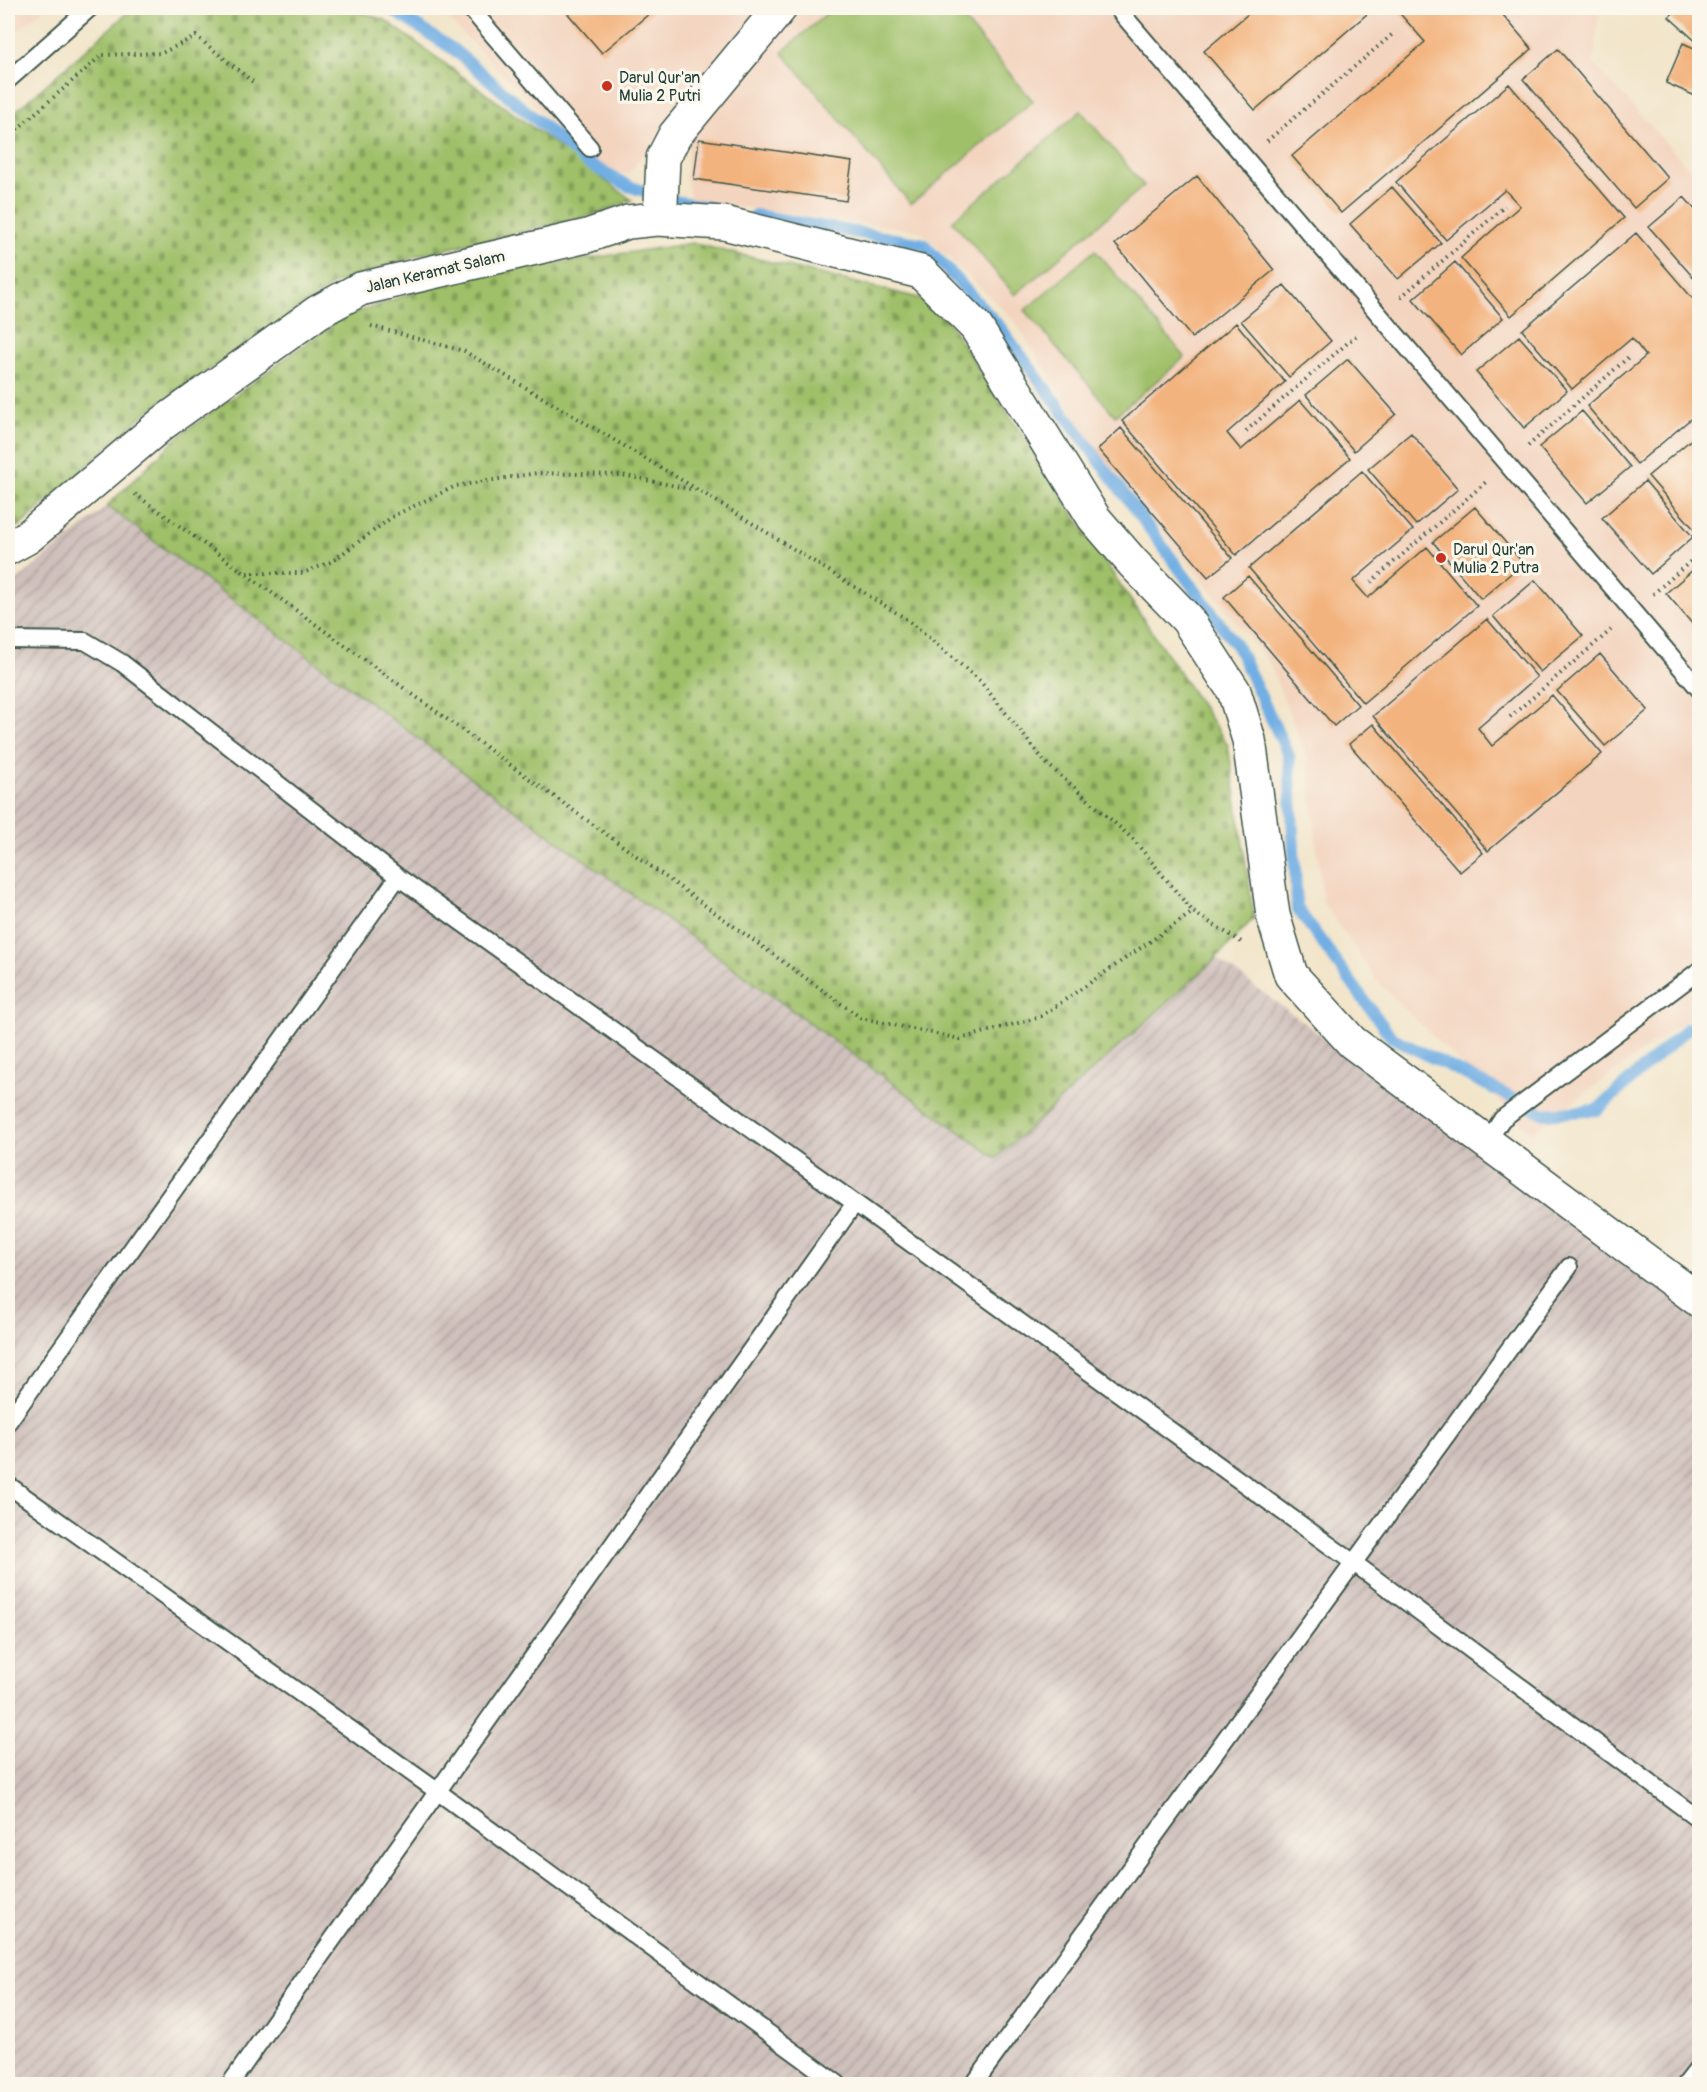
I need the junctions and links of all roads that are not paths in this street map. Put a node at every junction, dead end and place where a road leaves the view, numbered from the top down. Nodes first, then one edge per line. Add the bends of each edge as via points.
1 (90, 8) edge
2 (470, 8) edge
3 (780, 8) edge
4 (1117, 8) edge
5 (8, 80) edge
6 (590, 148) dead end
7 (660, 200) junction
8 (8, 548) edge
9 (8, 640) edge
10 (1700, 690) edge
11 (398, 877) junction
12 (1700, 970) edge
13 (1494, 1130) junction
14 (855, 1203) junction
15 (1569, 1267) dead end
16 (1700, 1301) edge
17 (8, 1422) edge
18 (8, 1485) edge
19 (1354, 1563) junction
20 (437, 1791) junction
21 (1700, 1820) edge
22 (1700, 2066) edge
23 (230, 2085) edge
24 (838, 2085) edge
25 (974, 2085) edge
26 (1686, 2085) edge

1 - 5 lane
2 - 6 lane
3 - 7 street via 675,135 663,158
4 - 10 lane
7 - 8 street, Jalan Keramat Salam via 628,222 587,236 360,289 318,312 182,409 28,537
7 - 13 street, Jalan Keramat Salam via 724,223 921,272 976,327 1094,518 1187,619 1234,691 1249,740 1273,915 1291,975 1352,1042
9 - 11 lane via 85,641 122,663
11 - 14 lane
11 - 17 lane
12 - 13 lane
13 - 16 street
14 - 19 lane
14 - 20 lane
15 - 19 lane
18 - 20 lane
19 - 21 lane
19 - 25 lane
20 - 23 lane
20 - 24 lane
22 - 26 lane

